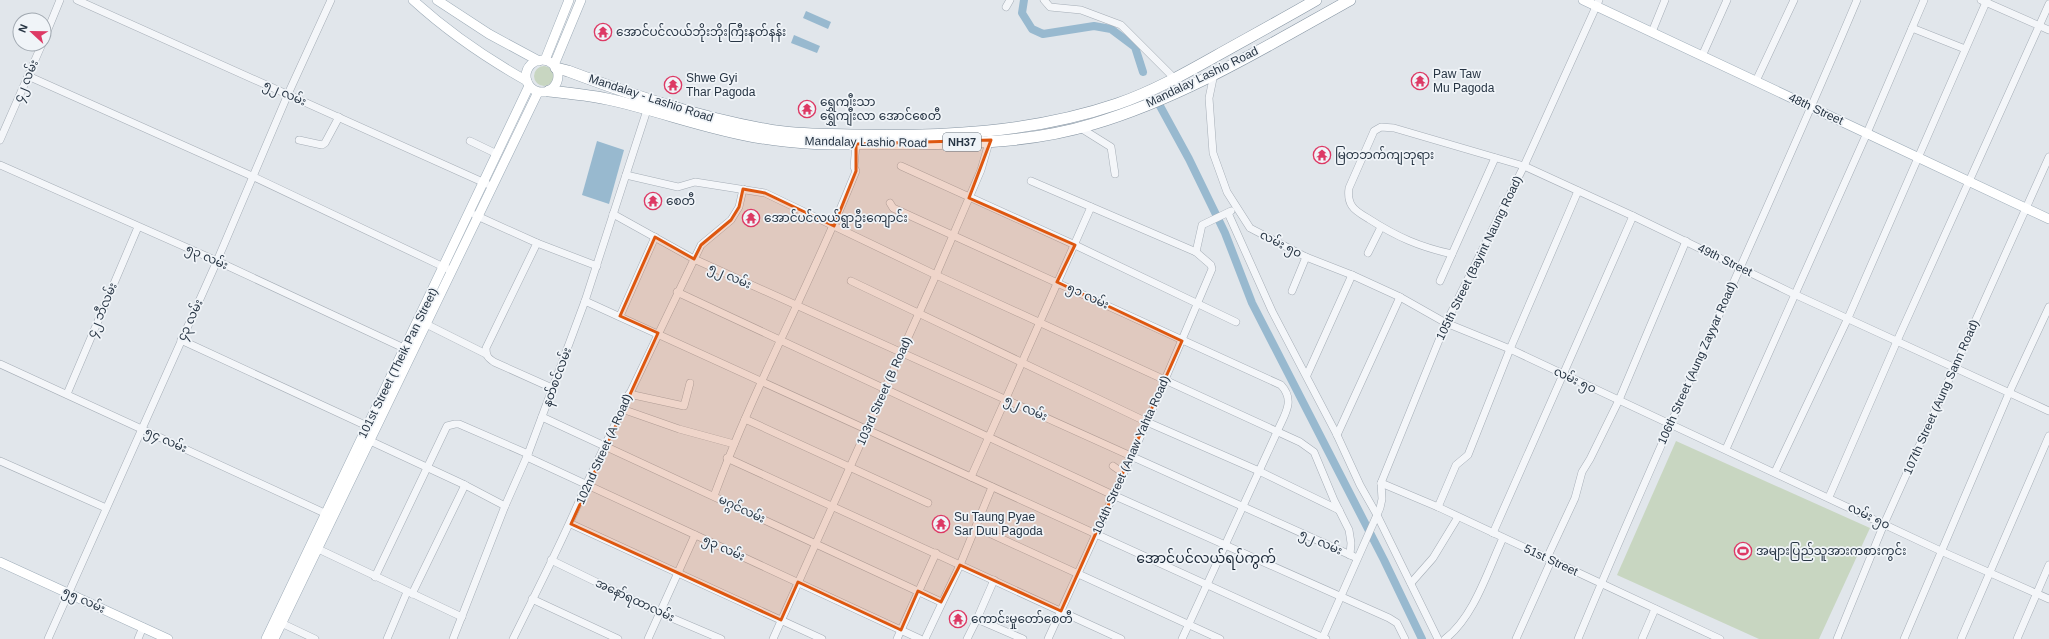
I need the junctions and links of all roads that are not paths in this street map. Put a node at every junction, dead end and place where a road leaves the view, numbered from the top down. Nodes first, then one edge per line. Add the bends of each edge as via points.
1 (60, 0) edge
2 (77, 0) edge
3 (331, 0) edge
4 (413, 0) edge
5 (437, 0) edge
6 (569, 0) edge
7 (581, 0) edge
8 (1044, 0) edge
9 (1316, 0) edge
10 (1350, 0) edge
11 (1583, 0) edge
12 (1665, 0) edge
13 (1727, 0) edge
14 (1794, 0) edge
15 (1857, 0) edge
16 (1924, 0) edge
17 (1985, 1) edge
18 (1598, 3) edge
19 (2049, 4) edge
20 (52, 20) edge
21 (2039, 26) junction
22 (1912, 28) junction
23 (2049, 30) edge
24 (1652, 32) junction
25 (1965, 49) junction
26 (38, 52) edge
27 (1702, 56) junction
28 (542, 60) junction
29 (555, 67) junction
30 (1214, 74) junction
31 (28, 76) junction
32 (1175, 78) junction
33 (1756, 82) junction
34 (528, 84) junction
35 (1182, 89) junction
36 (543, 92) junction
37 (288, 94) junction
38 (1812, 107) junction
39 (647, 110) junction
40 (338, 117) junction
41 (1079, 127) junction
42 (1867, 133) junction
43 (990, 136) junction
44 (0, 140) edge
45 (299, 140) dead end
46 (470, 141) dead end
47 (856, 144) junction
48 (497, 154) junction
49 (2049, 157) edge
50 (1495, 158) junction
51 (1916, 158) junction
52 (0, 165) edge
53 (901, 166) dead end
54 (1524, 166) junction
55 (1115, 174) dead end
56 (626, 175) junction
57 (254, 177) junction
58 (1031, 181) dead end
59 (1970, 182) junction
60 (488, 184) junction
61 (743, 189) junction
62 (1578, 192) junction
63 (969, 198) junction
64 (890, 203) dead end
65 (1091, 207) junction
66 (1236, 208) junction
67 (2026, 209) junction
68 (1228, 213) junction
69 (613, 214) junction
70 (473, 215) junction
71 (1633, 216) junction
72 (2049, 219) edge
73 (834, 226) junction
74 (1381, 226) junction
75 (138, 227) junction
76 (954, 234) junction
77 (655, 237) junction
78 (1686, 241) junction
79 (537, 243) junction
80 (1075, 245) junction
81 (1196, 252) junction
82 (1368, 253) dead end
83 (1452, 254) junction
84 (1306, 257) junction
85 (694, 259) junction
86 (217, 261) junction
87 (597, 266) junction
88 (1740, 267) junction
89 (448, 269) junction
90 (936, 275) junction
91 (1352, 275) junction
92 (851, 281) dead end
93 (1440, 281) dead end
94 (1058, 282) junction
95 (1292, 291) dead end
96 (677, 292) junction
97 (1794, 294) junction
98 (1400, 297) junction
99 (585, 301) junction
100 (1198, 304) junction
101 (798, 306) junction
102 (2049, 307) edge
103 (919, 313) junction
104 (620, 316) junction
105 (1848, 318) junction
106 (422, 322) junction
107 (1040, 322) junction
108 (1236, 322) dead end
109 (1446, 323) junction
110 (658, 333) junction
111 (780, 339) junction
112 (181, 340) junction
113 (1182, 341) junction
114 (1897, 341) junction
115 (1510, 349) junction
116 (409, 350) junction
117 (902, 352) junction
118 (486, 354) junction
119 (1023, 362) junction
120 (0, 364) edge
121 (1955, 367) junction
122 (1563, 374) junction
123 (1307, 375) junction
124 (1165, 380) junction
125 (761, 381) junction
126 (690, 383) dead end
127 (552, 388) junction
128 (886, 388) junction
129 (2009, 393) junction
130 (67, 394) junction
131 (629, 394) junction
132 (1006, 399) junction
133 (1619, 400) junction
134 (622, 408) junction
135 (2049, 411) edge
136 (542, 417) junction
137 (745, 418) junction
138 (1147, 422) junction
139 (1671, 423) junction
140 (367, 426) junction
141 (140, 428) junction
142 (866, 429) junction
143 (1277, 432) junction
144 (1338, 435) junction
145 (989, 436) junction
146 (2049, 436) edge
147 (366, 439) junction
148 (734, 444) junction
149 (605, 446) junction
150 (1726, 449) junction
151 (528, 455) junction
152 (1131, 456) junction
153 (728, 458) junction
154 (0, 461) edge
155 (1113, 466) dead end
156 (850, 467) junction
157 (428, 468) junction
158 (1259, 471) junction
159 (1775, 472) junction
160 (1123, 473) junction
161 (971, 477) junction
162 (1381, 483) junction
163 (465, 485) junction
164 (586, 485) junction
165 (992, 487) junction
166 (1113, 495) junction
167 (714, 496) junction
168 (1829, 497) junction
169 (928, 503) dead end
170 (832, 505) junction
171 (505, 506) junction
172 (1242, 506) junction
173 (1438, 507) junction
174 (106, 508) junction
175 (1339, 510) junction
176 (1377, 514) junction
177 (329, 515) junction
178 (1458, 517) junction
179 (571, 524) junction
180 (1884, 524) junction
181 (976, 527) junction
182 (1493, 533) junction
183 (1096, 534) junction
184 (695, 535) junction
185 (1503, 538) junction
186 (815, 544) junction
187 (1225, 546) junction
188 (314, 547) junction
189 (1943, 552) junction
190 (936, 553) junction
191 (1354, 556) junction
192 (1549, 559) junction
193 (551, 560) junction
194 (0, 562) edge
195 (960, 565) junction
196 (2049, 565) edge
197 (1990, 572) junction
198 (679, 573) junction
199 (1077, 575) junction
200 (375, 577) junction
201 (994, 580) junction
202 (798, 582) junction
203 (1411, 583) junction
204 (1601, 584) junction
205 (1207, 585) junction
206 (918, 591) junction
207 (68, 592) junction
208 (410, 593) junction
209 (2037, 594) junction
210 (1340, 598) junction
211 (532, 599) junction
212 (2049, 599) edge
213 (941, 602) junction
214 (1655, 609) junction
215 (1061, 611) junction
216 (660, 613) junction
217 (462, 617) junction
218 (977, 619) junction
219 (781, 620) junction
220 (278, 621) junction
221 (1189, 624) junction
222 (143, 627) junction
223 (901, 630) junction
224 (1705, 636) edge
225 (1323, 638) edge
226 (48, 639) edge
227 (138, 639) edge
228 (168, 639) edge
229 (266, 639) edge
230 (274, 639) edge
231 (315, 639) edge
232 (387, 639) edge
233 (453, 639) edge
234 (514, 639) edge
235 (618, 639) edge
236 (648, 639) edge
237 (721, 639) edge
238 (773, 639) edge
239 (822, 639) edge
240 (897, 639) edge
241 (920, 639) edge
242 (925, 639) edge
243 (967, 639) edge
244 (1023, 639) edge
245 (1048, 639) edge
246 (1121, 639) edge
247 (1182, 639) edge
248 (1220, 639) edge
249 (1405, 639) edge
250 (1438, 639) edge
251 (1445, 639) edge
252 (1516, 639) edge
253 (1578, 639) edge
254 (1642, 639) edge
255 (1720, 639) edge
256 (1837, 639) edge
257 (1904, 639) edge
258 (1961, 639) edge
259 (2017, 639) edge

1 - 20 street
2 - 37 street, ၅၂ လမ်း
3 - 37 street, ၄၃ လမ်း
4 - 34 main road via 453,33
5 - 28 main road via 489,34
6 - 28 main road
7 - 29 main road
8 - 32 street via 1050,7 1081,10 1121,25
9 - 32 highway, Mandalay - Lashio Road / NH37
10 - 30 highway, Mandalay Lashio Road / NH37
11 - 18 main road, 48th Street
12 - 24 street
13 - 27 street
14 - 33 street
15 - 38 street, 106th Street (Aung Zayyar Road)
16 - 22 street
17 - 21 street
17 - 25 street
18 - 24 main road, 48th Street
18 - 54 street, 105th Street (Bayint Naung Road)
19 - 21 street
21 - 23 street
21 - 59 street
22 - 25 street
22 - 42 street
24 - 27 main road, 48th Street
25 - 51 street
26 - 31 street, ၄၂ လမ်း
27 - 33 main road, 48th Street
28 - 29 main road
28 - 34 main road via 530,66 527,71
29 - 36 main road via 558,81
29 - 43 highway, Mandalay - Lashio Road / NH37 via 664,105 766,130 809,134
30 - 35 highway, Mandalay Lashio Road / NH37
30 - 66 street, လမ်း ၅၀ via 1209,98 1214,153 1226,192
31 - 44 street, ၄၂ လမ်း
31 - 57 street
32 - 35 street
32 - 43 highway, Mandalay - Lashio Road / NH37 via 1118,104
33 - 38 main road, 48th Street
34 - 36 main road
34 - 48 main road, 101st Street (Theik Pan Street)
35 - 41 highway, Mandalay Lashio Road / NH37 via 1156,101
36 - 39 highway, Mandalay Lashio Road / NH37 via 609,100
36 - 60 main road, 101st Street (Theik Pan Street)
37 - 40 street, ၅၂ လမ်း
37 - 57 street, ၄၃ လမ်း
38 - 42 main road, 48th Street
38 - 88 street, 106th Street (Aung Zayyar Road)
39 - 47 highway, Mandalay Lashio Road / NH37 via 763,138
39 - 56 street, နတ်စင်လမ်း
40 - 45 street via 322,145
40 - 60 street, ၅၂ လမ်း
41 - 43 highway, Mandalay Lashio Road / NH37 via 1051,133
41 - 55 street via 1112,147
42 - 51 main road, 48th Street
42 - 97 street
43 - 47 highway, Mandalay Lashio Road / NH37 via 943,143
43 - 63 street, 103rd Street (B Road)
46 - 48 street
47 - 73 street via 856,171
48 - 60 main road, 101st Street (Theik Pan Street)
49 - 67 street, 107th Street (Aung Sann Road)
50 - 54 street, 49th Street
50 - 74 street, 49th Street via 1394,128 1381,127 1374,131 1349,188 1348,198 1352,208
50 - 83 street
51 - 59 main road, 48th Street
51 - 105 street
52 - 75 street, ၅၃ လမ်း
53 - 63 street
54 - 62 street, 49th Street
54 - 109 street, 105th Street (Bayint Naung Road)
56 - 61 street via 678,187 695,182
56 - 69 street, နတ်စင်လမ်း
57 - 86 street, ၄၃ လမ်း
57 - 89 street
58 - 65 street
59 - 67 main road, 48th Street
59 - 114 street
60 - 70 main road, 101st Street (Theik Pan Street)
61 - 73 street via 765,193
61 - 85 street, 102nd Street (A Road) via 740,207 720,230 701,245
62 - 71 street, 49th Street
62 - 115 street
63 - 76 street, 103rd Street (B Road)
63 - 80 street
64 - 76 street, ၅၁ လမ်း via 893,208
65 - 80 street
65 - 81 street
66 - 68 street
66 - 84 street, လမ်း ၅၀ via 1247,224 1259,234
67 - 72 main road, 48th Street
67 - 121 street, 107th Street (Aung Sann Road)
68 - 81 street via 1205,223 1201,228
68 - 123 street via 1272,310
69 - 77 street, ၅၂ လမ်း
69 - 87 street, နတ်စင်လမ်း
70 - 79 street
70 - 89 main road, 101st Street (Theik Pan Street)
71 - 78 street, 49th Street
71 - 122 street
73 - 90 street
73 - 101 street
74 - 82 street
74 - 83 street via 1422,247
75 - 86 street, ၅၃ လမ်း
75 - 130 street, ၄၂ ဘီလမ်း
76 - 90 street, 103rd Street (B Road)
76 - 94 street, ၅၁ လမ်း
77 - 85 street, ၅၂ လမ်း
77 - 104 street
78 - 88 street, 49th Street
78 - 133 street
79 - 87 street
79 - 118 street via 486,348
80 - 94 street
80 - 100 street
81 - 100 street, 104th Street (Anaw Yahta Road) via 1211,265 1212,269
83 - 93 street
84 - 91 street, လမ်း ၅၀
84 - 95 street
85 - 96 street, 102nd Street (A Road)
85 - 101 street, ၅၂ လမ်း
86 - 112 street, ၄၃ လမ်း
86 - 116 street, ၅၃ လမ်း
87 - 99 street, နတ်စင်လမ်း
88 - 97 street, 49th Street
88 - 139 street, 106th Street (Aung Zayyar Road)
89 - 106 main road, 101st Street (Theik Pan Street)
90 - 103 street, 103rd Street (B Road)
90 - 107 street
91 - 98 street, လမ်း ၅၀
91 - 123 street
92 - 103 street
94 - 107 street
94 - 113 street, ၅၁ လမ်း
96 - 110 street, 102nd Street (A Road)
96 - 111 street
97 - 105 street, 49th Street
97 - 150 street
98 - 109 street, လမ်း ၅၀
98 - 144 street
99 - 104 street
99 - 127 street, နတ်စင်လမ်း
100 - 108 street
100 - 113 street, 104th Street (Anaw Yahta Road)
101 - 111 street
101 - 117 street, ၅၂ လမ်း
102 - 129 street
103 - 117 street, 103rd Street (B Road)
103 - 119 street
104 - 110 street
105 - 114 street, 49th Street
105 - 159 street
106 - 116 main road, 101st Street (Theik Pan Street)
106 - 118 street
107 - 119 street
107 - 124 street
109 - 115 street, လမ်း ၅၀
109 - 162 street, 105th Street (Bayint Naung Road)
110 - 125 street
110 - 131 street, 102nd Street (A Road)
111 - 125 street
111 - 128 street
112 - 140 street
112 - 141 street, ၄၃ လမ်း
113 - 124 street, 104th Street (Anaw Yahta Road)
113 - 143 street, ၅၁ လမ်း via 1282,385 1289,396
114 - 121 street, 49th Street
114 - 168 street
115 - 122 street, လမ်း ၅၀
115 - 173 street via 1468,456 1456,465
116 - 140 main road, 101st Street (Theik Pan Street)
116 - 147 main road, 101st Street (Theik Pan Street)
117 - 128 street, 103rd Street (B Road)
117 - 132 street, ၅၂ လမ်း
118 - 127 street via 488,359
119 - 132 street
119 - 138 street
120 - 130 street, ၅၄ လမ်း
121 - 129 street, 49th Street
121 - 180 street, 107th Street (Aung Sann Road)
122 - 133 street, လမ်း ၅၀
122 - 182 street
123 - 144 street
124 - 138 street, 104th Street (Anaw Yahta Road)
124 - 143 street
125 - 137 street
125 - 142 street
126 - 131 street via 684,406
127 - 136 street, နတ်စင်လမ်း
128 - 142 street, 103rd Street (B Road)
128 - 145 street
129 - 135 street, 49th Street
129 - 189 street
130 - 141 street, ၅၄ လမ်း
131 - 134 street, 102nd Street (A Road)
132 - 145 street
132 - 152 street, ၅၂ လမ်း
133 - 139 street, လမ်း ၅၀
133 - 192 street via 1582,472 1575,498
134 - 148 street via 679,430
134 - 149 street, 102nd Street (A Road)
136 - 149 street, မဂ္ဂင်လမ်း
136 - 151 street, နတ်စင်လမ်း
137 - 148 street
137 - 156 street
138 - 152 street, 104th Street (Anaw Yahta Road)
138 - 158 street
139 - 150 street, လမ်း ၅၀
139 - 204 street, 106th Street (Aung Zayyar Road)
140 - 147 main road, 101st Street (Theik Pan Street)
141 - 174 street, ၄၃ လမ်း
141 - 177 street, ၅၄ လမ်း
142 - 156 street, 103rd Street (B Road)
142 - 161 street
143 - 158 street
143 - 175 street via 1300,442 1314,452
144 - 176 street via 1360,485
145 - 161 street
145 - 166 street
146 - 197 street
147 - 157 street
147 - 177 main road, 101st Street (Theik Pan Street)
148 - 153 street
149 - 164 street, 102nd Street (A Road)
149 - 167 street, မဂ္ဂင်လမ်း
150 - 159 street, လမ်း ၅၀
151 - 157 street, ၅၃ လမ်း via 455,424 444,430
151 - 164 street, ၅၃ လမ်း
151 - 171 street, နတ်စင်လမ်း
152 - 160 street, 104th Street (Anaw Yahta Road)
152 - 172 street, ၅၂ လမ်း
153 - 167 street
153 - 170 street
154 - 174 street
155 - 160 street
156 - 169 street
156 - 170 street, 103rd Street (B Road)
157 - 163 street
157 - 200 street
158 - 172 street
158 - 175 street
159 - 168 street, လမ်း ၅၀
160 - 166 street, 104th Street (Anaw Yahta Road)
161 - 165 street
162 - 173 street, 51st Street
162 - 176 street, 105th Street (Bayint Naung Road) via 1382,499
163 - 171 street
163 - 208 street
164 - 179 street, 102nd Street (A Road)
164 - 184 street, ၅၃ လမ်း
165 - 181 street
165 - 183 street
166 - 183 street, 104th Street (Anaw Yahta Road)
166 - 187 street
167 - 186 street, မဂ္ဂင်လမ်း
168 - 180 street, လမ်း ၅၀
170 - 186 street, 103rd Street (B Road)
170 - 190 street
171 - 217 street, နတ်စင်လမ်း
172 - 187 street
172 - 191 street, ၅၂ လမ်း
173 - 178 street, 51st Street
174 - 207 street, ၄၃ လမ်း
175 - 191 street via 1351,536
176 - 191 street, 105th Street (Bayint Naung Road) via 1362,548
176 - 203 street
177 - 188 main road, 101st Street (Theik Pan Street)
178 - 182 street, 51st Street
178 - 203 street via 1437,553
179 - 193 street, 102nd Street (A Road)
179 - 198 street
180 - 189 street, လမ်း ၅၀
180 - 256 street, 107th Street (Aung Sann Road)
181 - 195 street
181 - 199 street
182 - 185 street, 51st Street
183 - 199 street, 104th Street (Anaw Yahta Road)
183 - 205 street
184 - 198 street
184 - 202 street, ၅၃ လမ်း
185 - 192 street, 51st Street
185 - 251 street via 1469,611 1454,632
186 - 202 street, 103rd Street (B Road)
186 - 206 street, မဂ္ဂင်လမ်း
187 - 205 street
187 - 210 street
188 - 200 street
188 - 220 main road, 101st Street (Theik Pan Street)
189 - 197 street, လမ်း ၅၀
189 - 257 street
190 - 195 street
190 - 206 street
191 - 210 street
192 - 204 street, 51st Street
192 - 252 street
193 - 211 street, 102nd Street (A Road)
193 - 216 street, အနော်ရထာလမ်း
194 - 207 main road, ၅၅ လမ်း
195 - 201 street
195 - 213 street
196 - 209 street
197 - 209 street, လမ်း ၅၀
197 - 258 street
198 - 216 street
198 - 219 street
199 - 215 street, 104th Street (Anaw Yahta Road)
199 - 221 street
200 - 208 street
201 - 215 street
201 - 218 street
202 - 219 street, 103rd Street (B Road)
202 - 223 street, ၅၃ လမ်း
203 - 250 street
204 - 214 street, 51st Street
204 - 253 street, 106th Street (Aung Zayyar Road)
205 - 221 street
205 - 225 street
206 - 213 street, မဂ္ဂင်လမ်း
206 - 223 street
207 - 222 main road, ၅၅ လမ်း
207 - 226 street, ၄၃ လမ်း
208 - 217 street
208 - 232 street
209 - 212 street, လမ်း ၅၀
209 - 259 street
210 - 225 street
210 - 249 street via 1394,620
211 - 234 street, 102nd Street (A Road)
211 - 235 street
213 - 242 street
214 - 224 street, 51st Street
214 - 254 street
215 - 245 street, 104th Street (Anaw Yahta Road)
215 - 246 street
216 - 236 street
216 - 237 street, အနော်ရထာလမ်း
217 - 233 street, နတ်စင်လမ်း
218 - 243 street
218 - 244 street
219 - 238 street, 103rd Street (B Road)
219 - 239 street
220 - 229 main road, 101st Street (Theik Pan Street)
220 - 230 main road, 101st Street (Theik Pan Street)
220 - 231 street
221 - 247 street
221 - 248 street
222 - 227 street
222 - 228 main road, ၅၅ လမ်း
223 - 240 street
223 - 241 street, ၅၃ လမ်း
224 - 255 street, 51st Street

